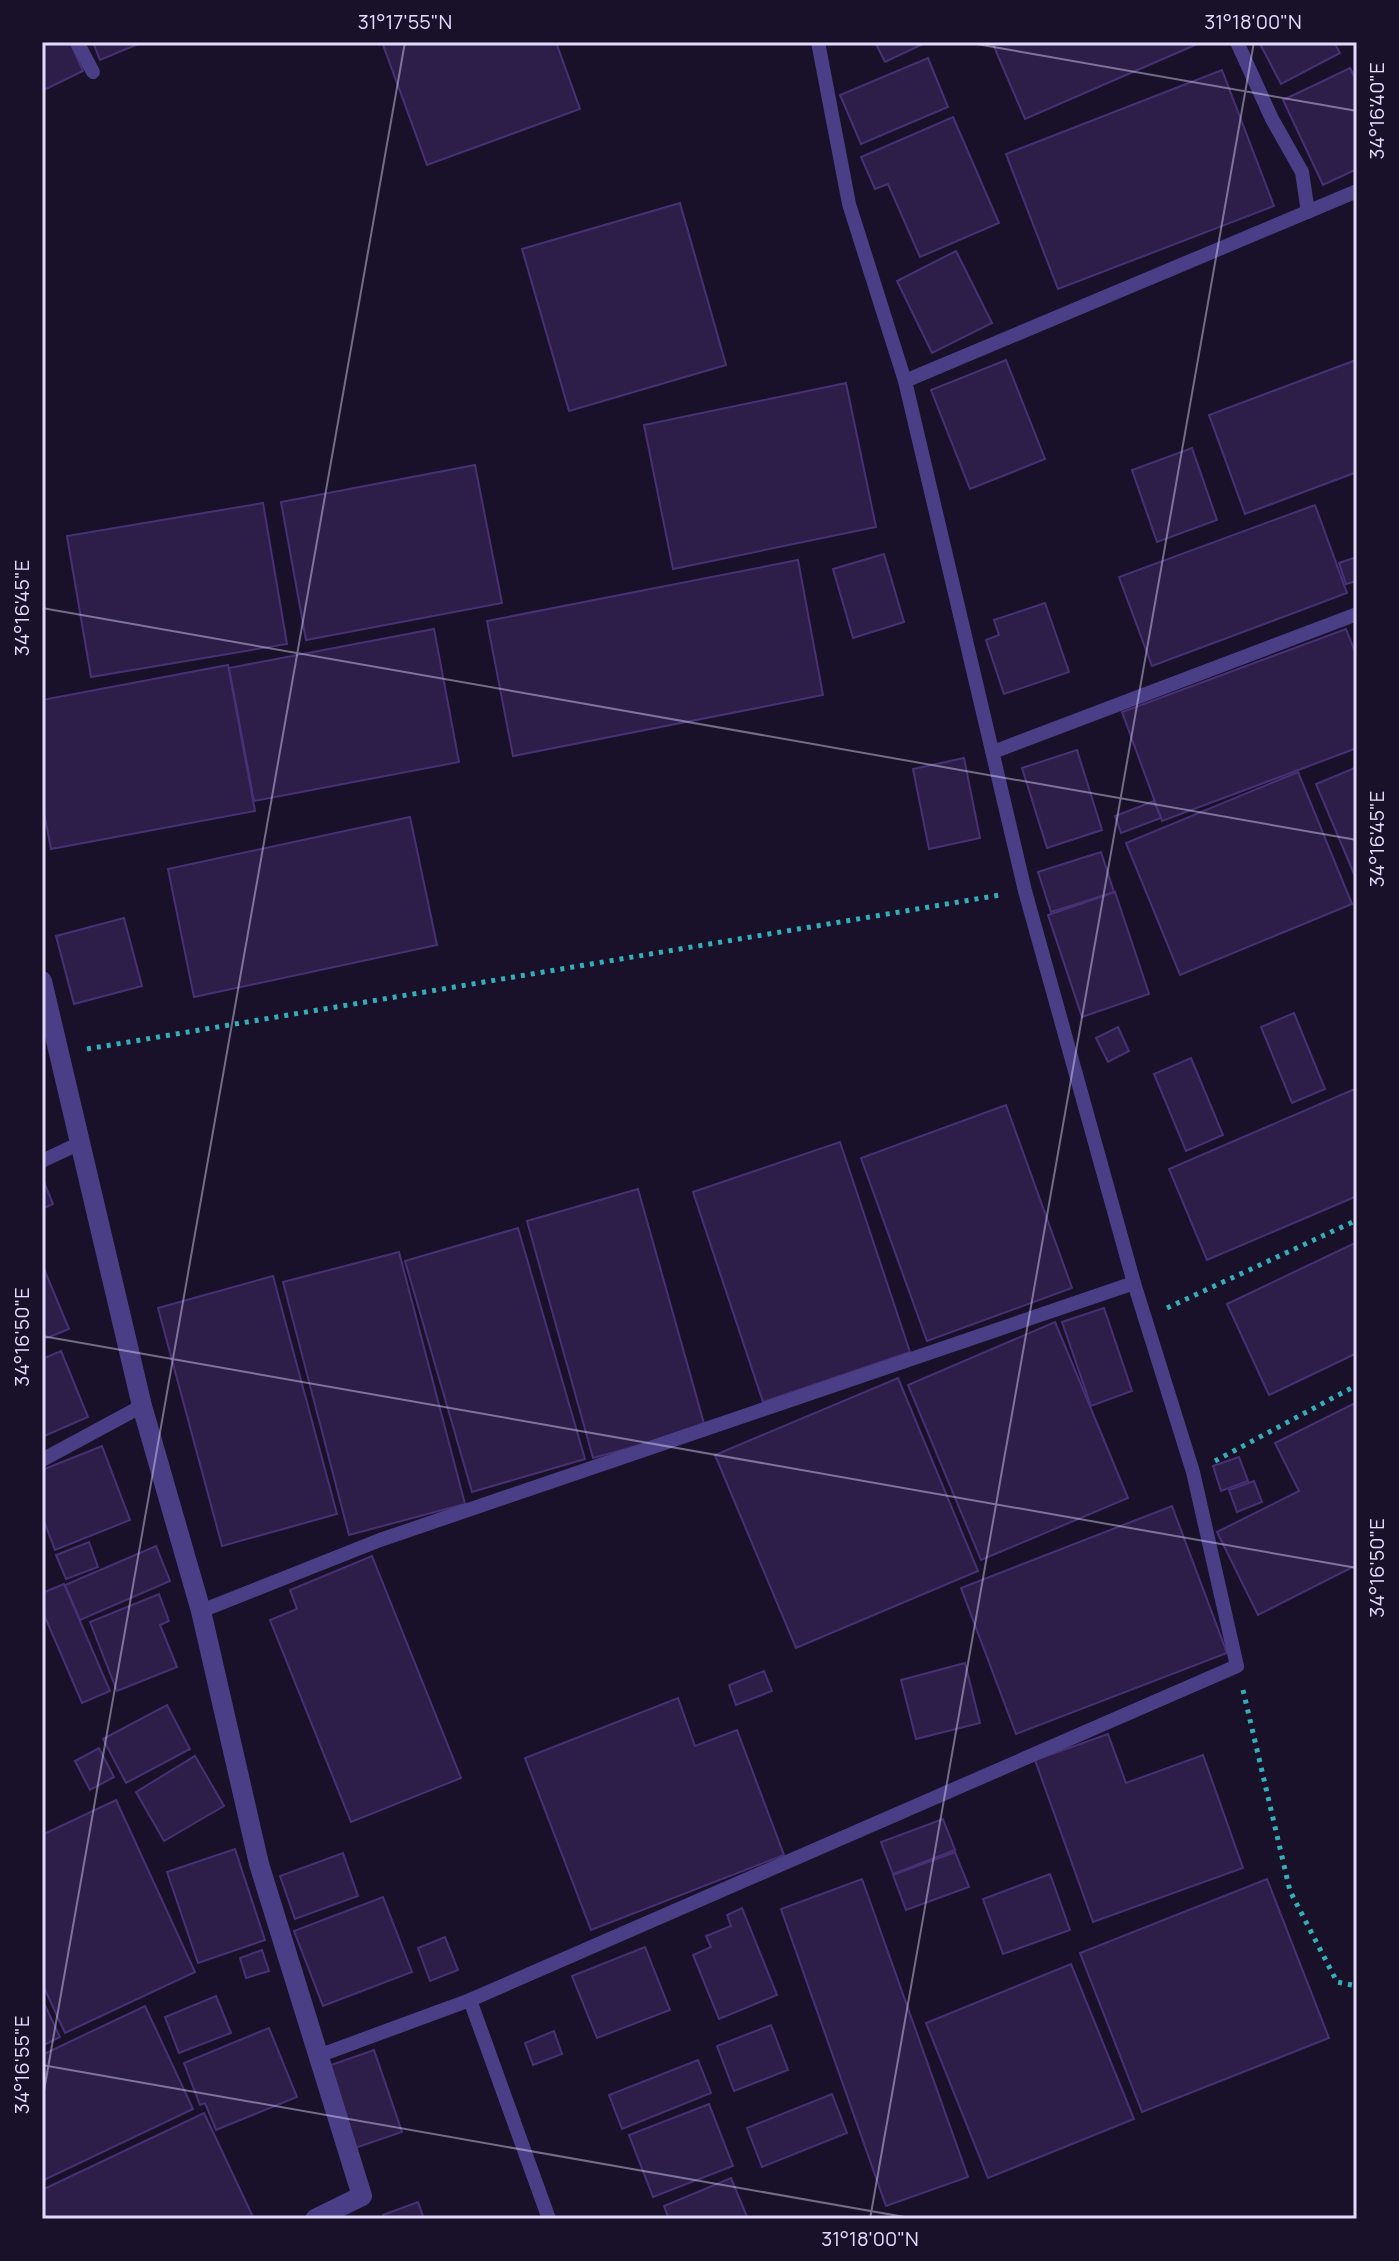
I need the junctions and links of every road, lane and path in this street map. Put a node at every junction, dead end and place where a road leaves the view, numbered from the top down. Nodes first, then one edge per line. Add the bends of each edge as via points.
1 (77, 42) edge
2 (818, 42) edge
3 (1237, 42) edge
4 (93, 72) dead end
5 (1357, 191) edge
6 (1308, 212) junction
7 (905, 381) junction
8 (1357, 614) edge
9 (993, 752) junction
10 (1025, 891) junction
11 (42, 981) edge
12 (59, 1054) junction
13 (80, 1143) junction
14 (42, 1161) edge
15 (1357, 1220) edge
16 (1134, 1283) junction
17 (1145, 1318) junction
18 (1357, 1385) edge
19 (142, 1406) junction
20 (42, 1460) edge
21 (1193, 1472) junction
22 (201, 1611) junction
23 (1237, 1666) junction
24 (1357, 1986) edge
25 (470, 2000) junction
26 (318, 2056) junction
27 (315, 2219) edge
28 (549, 2219) edge

1 - 4 lane
2 - 7 lane via 849,204
3 - 6 lane via 1302,172
5 - 6 lane
6 - 7 lane
7 - 9 lane
8 - 9 lane
9 - 10 lane
10 - 12 path
10 - 16 lane
11 - 12 street
12 - 13 street
13 - 14 lane
13 - 19 street
15 - 17 path
16 - 17 lane
16 - 22 lane via 380,1540
17 - 21 lane
18 - 21 path
19 - 20 lane
19 - 22 street
21 - 23 lane
22 - 26 street via 259,1864
23 - 24 path via 1290,1891 1337,1982
23 - 25 lane
25 - 26 lane
25 - 28 lane
26 - 27 street via 362,2196

